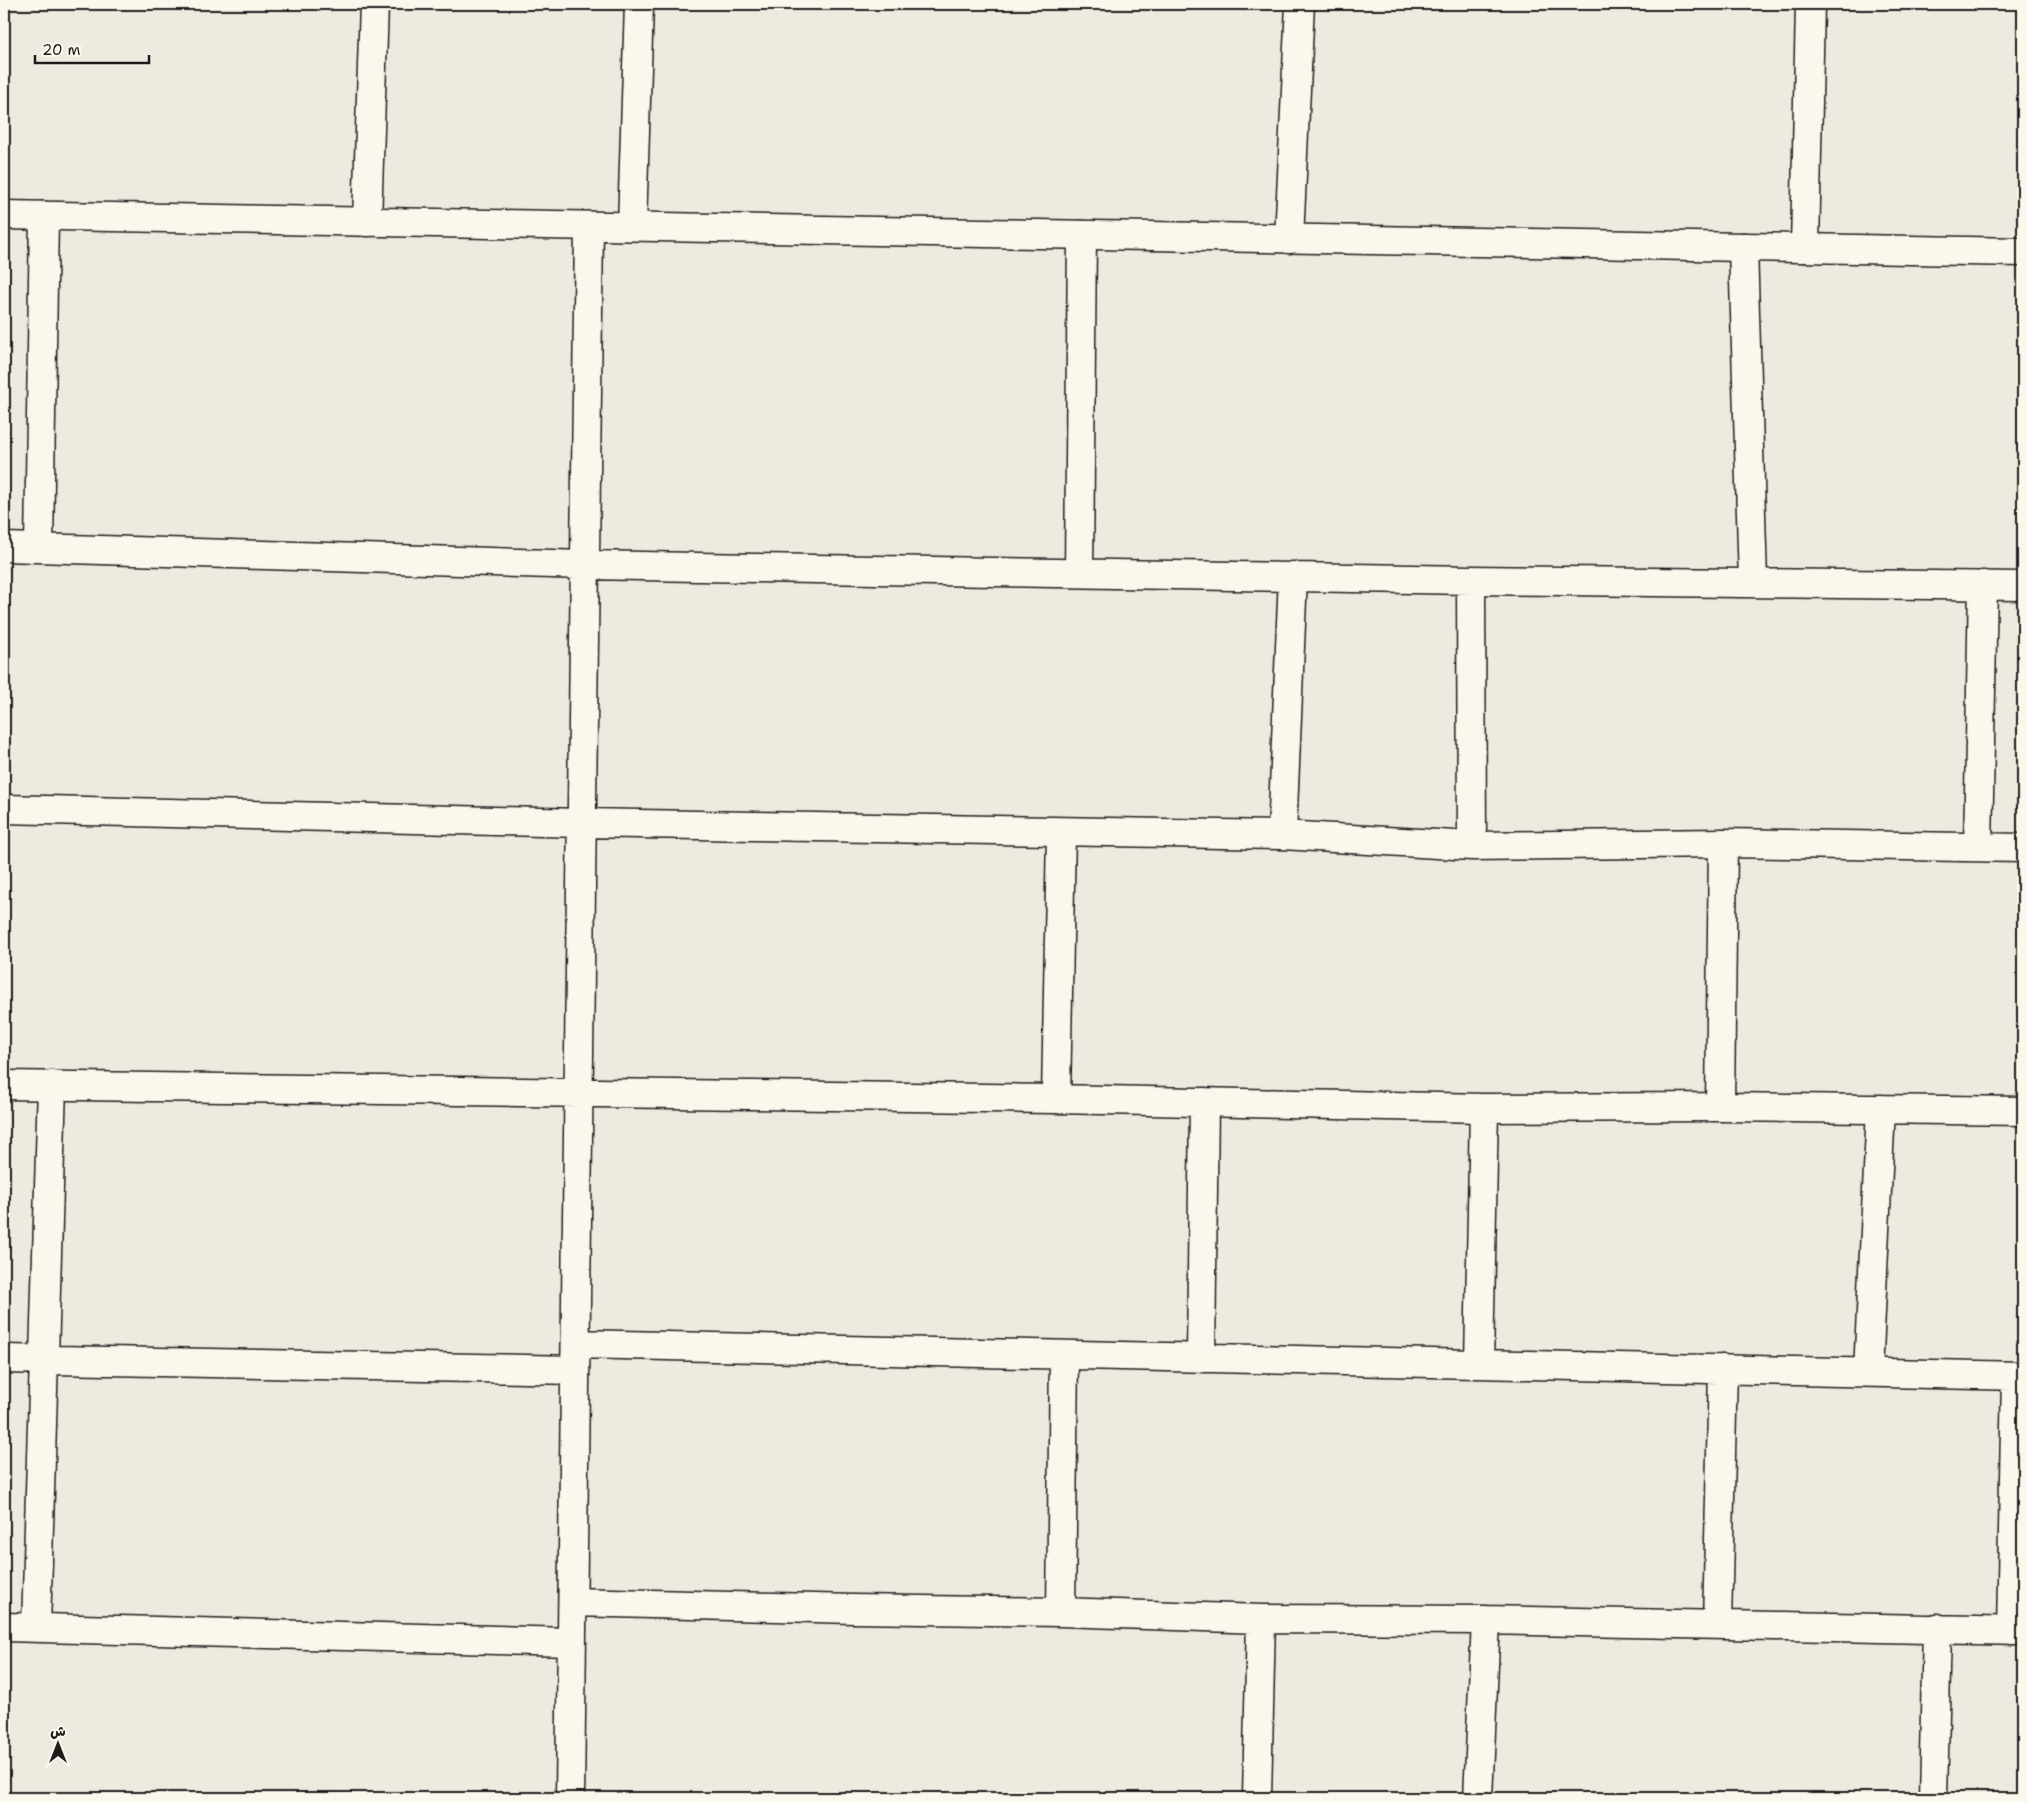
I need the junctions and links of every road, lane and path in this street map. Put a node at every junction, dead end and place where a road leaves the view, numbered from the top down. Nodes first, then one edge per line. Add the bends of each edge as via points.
1 (374, 4) edge
2 (639, 4) edge
3 (1300, 4) edge
4 (1810, 4) edge
5 (4, 215) edge
6 (44, 216) junction
7 (366, 222) junction
8 (589, 226) junction
9 (632, 226) junction
10 (1082, 235) junction
11 (1289, 239) junction
12 (1743, 247) junction
13 (1805, 248) junction
14 (2023, 252) edge
15 (4, 547) edge
16 (39, 548) junction
17 (585, 565) junction
18 (1079, 573) junction
19 (1293, 576) junction
20 (1471, 580) junction
21 (1753, 582) junction
22 (1983, 585) junction
23 (2023, 586) edge
24 (4, 809) edge
25 (582, 824) junction
26 (1061, 832) junction
27 (1282, 835) junction
28 (1723, 843) junction
29 (1472, 846) junction
30 (1978, 847) junction
31 (2023, 848) edge
32 (4, 1085) edge
33 (52, 1085) junction
34 (579, 1094) junction
35 (1056, 1099) junction
36 (1204, 1102) junction
37 (1720, 1107) junction
38 (1484, 1108) junction
39 (1881, 1109) junction
40 (2023, 1111) edge
41 (1064, 1355) junction
42 (576, 1357) junction
43 (1201, 1358) junction
44 (4, 1359) edge
45 (43, 1360) junction
46 (1480, 1364) junction
47 (1723, 1369) junction
48 (1868, 1372) junction
49 (2020, 1376) edge
50 (573, 1602) junction
51 (1061, 1612) junction
52 (1261, 1619) junction
53 (1486, 1620) junction
54 (1718, 1625) junction
55 (4, 1627) edge
56 (36, 1628) junction
57 (1937, 1628) junction
58 (2017, 1631) edge
59 (572, 1642) junction
60 (570, 1798) edge
61 (1257, 1798) edge
62 (1478, 1798) edge
63 (1933, 1798) edge

1 - 7 street
2 - 9 street
3 - 11 street
4 - 13 street
5 - 6 street
6 - 7 street
6 - 16 street
7 - 8 street
8 - 9 street
8 - 17 street
9 - 10 street
10 - 11 street
10 - 18 street
11 - 12 street
12 - 13 street
12 - 21 street
13 - 14 street
15 - 16 street
16 - 17 street
17 - 18 street
17 - 25 street
18 - 19 street
19 - 20 street
19 - 27 street
20 - 21 street
20 - 29 street
21 - 22 street
22 - 23 street
22 - 30 street
24 - 25 street
25 - 26 street
25 - 34 street
26 - 27 street
26 - 35 street
27 - 29 street
28 - 29 street
28 - 30 street
28 - 37 street
30 - 31 street
32 - 33 street
33 - 34 street
33 - 45 street
34 - 35 street
34 - 42 street
35 - 36 street
36 - 38 street
36 - 43 street
37 - 38 street
37 - 39 street
38 - 46 street
39 - 40 street
39 - 48 street
41 - 42 street
41 - 43 street
41 - 51 street
42 - 45 street
42 - 50 street
43 - 46 street
44 - 45 street
45 - 56 street
46 - 47 street
47 - 48 street
47 - 54 street
48 - 49 street
49 - 58 street
50 - 51 street
50 - 59 street
51 - 52 street
52 - 53 street
52 - 61 street
53 - 54 street
53 - 62 street
54 - 57 street
55 - 56 street
56 - 59 street
57 - 58 street
57 - 63 street
59 - 60 street

